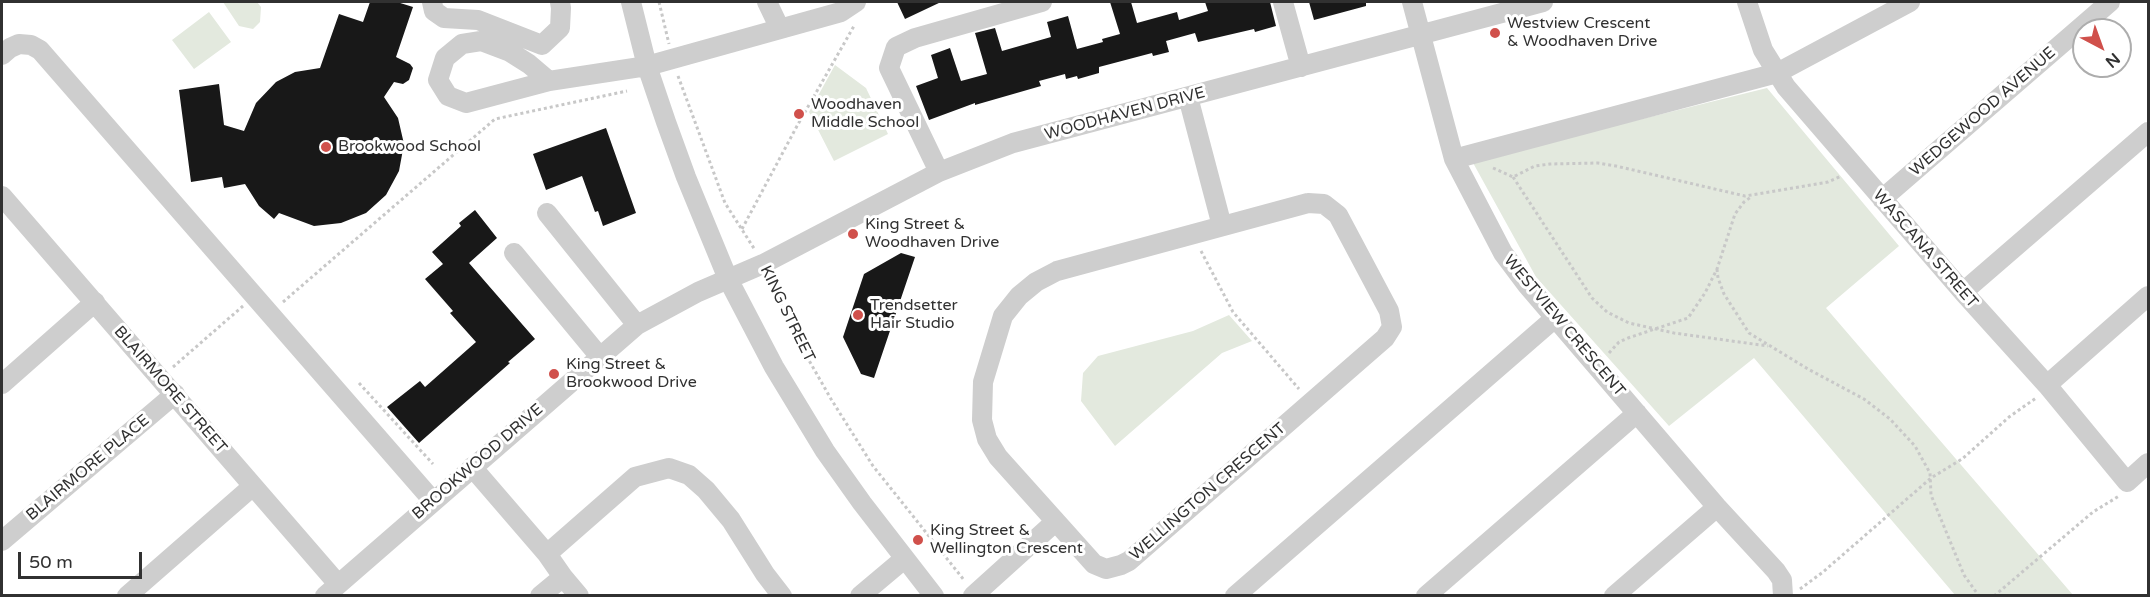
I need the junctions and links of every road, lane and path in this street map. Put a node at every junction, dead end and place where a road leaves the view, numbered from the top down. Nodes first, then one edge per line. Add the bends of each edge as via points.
1 (432, 2) edge
2 (560, 2) edge
3 (631, 2) edge
4 (659, 2) edge
5 (767, 2) edge
6 (855, 2) edge
7 (1042, 2) edge
8 (1282, 2) edge
9 (1412, 2) edge
10 (1543, 2) edge
11 (1747, 2) edge
12 (1910, 2) edge
13 (2110, 2) edge
14 (819, 9) edge
15 (855, 26) dead end
16 (780, 29) junction
17 (1421, 35) junction
18 (2, 54) edge
19 (673, 60) junction
20 (647, 66) junction
21 (1300, 67) junction
22 (1777, 74) junction
23 (549, 81) junction
24 (627, 91) dead end
25 (1188, 97) junction
26 (2148, 132) edge
27 (1454, 159) junction
28 (1488, 166) dead end
29 (1856, 169) junction
30 (939, 172) junction
31 (1513, 177) junction
32 (1753, 196) junction
33 (1882, 199) junction
34 (5, 209) edge
35 (547, 213) dead end
36 (1222, 225) junction
37 (741, 229) junction
38 (1192, 233) junction
39 (514, 253) dead end
40 (763, 264) junction
41 (1717, 269) junction
42 (728, 279) junction
43 (1963, 292) junction
44 (254, 296) junction
45 (2148, 296) edge
46 (95, 302) junction
47 (269, 313) junction
48 (1555, 318) junction
49 (637, 325) junction
50 (1658, 329) junction
51 (1770, 346) junction
52 (600, 357) junction
53 (1600, 369) junction
54 (160, 378) junction
55 (359, 382) dead end
56 (2, 384) edge
57 (2047, 384) junction
58 (175, 394) junction
59 (1310, 403) junction
60 (1637, 413) junction
61 (2148, 463) edge
62 (433, 464) dead end
63 (472, 467) junction
64 (1931, 478) junction
65 (253, 486) junction
66 (2125, 488) junction
67 (433, 501) junction
68 (1716, 507) junction
69 (1055, 522) junction
70 (2, 541) edge
71 (548, 554) junction
72 (904, 559) junction
73 (563, 577) junction
74 (331, 590) edge
75 (1435, 593) edge
76 (1791, 593) edge
77 (974, 595) edge
78 (1994, 595) edge
79 (127, 596) edge
80 (540, 596) edge
81 (579, 596) edge
82 (782, 596) edge
83 (860, 596) edge
84 (934, 596) edge
85 (1235, 596) edge
86 (1614, 596) edge
87 (1979, 596) edge

1 - 2 street via 434,11 444,18 478,20 542,45 560,28
3 - 20 street, KING STREET
4 - 19 path, KING STREET
5 - 16 street
6 - 14 street via 841,12
7 - 30 street via 915,38 896,47 889,68
8 - 21 street
9 - 17 street, WESTVIEW CRESCENT
10 - 17 street, WOODHAVEN DRIVE
11 - 22 street, WASCANA STREET via 1763,50
12 - 22 street
13 - 33 street, WEDGEWOOD AVENUE
14 - 16 street
15 - 37 path
16 - 19 street
17 - 21 street, WOODHAVEN DRIVE
17 - 27 street, WESTVIEW CRESCENT
18 - 44 street via 19,44 40,50
19 - 20 street
19 - 37 path, KING STREET via 725,203
20 - 23 street
20 - 42 street, KING STREET via 686,177
21 - 25 street, WOODHAVEN DRIVE
22 - 27 street
22 - 29 street, WASCANA STREET
23 - 23 street via 529,63 481,41 462,44 445,58 438,80 448,96 466,103
24 - 47 path via 495,120
25 - 30 street, WOODHAVEN DRIVE via 1012,143
25 - 36 street
26 - 43 street
27 - 48 street, WESTVIEW CRESCENT via 1503,253
28 - 31 path
29 - 32 path via 1828,182
29 - 33 street, WASCANA STREET
30 - 40 street, WOODHAVEN DRIVE
31 - 32 path via 1535,166 1598,163
31 - 50 path via 1592,298 1617,318
32 - 41 path via 1735,214
33 - 43 street, WASCANA STREET
34 - 46 street, BLAIRMORE STREET
35 - 49 street
36 - 38 street, WELLINGTON CRESCENT
36 - 59 street, WELLINGTON CRESCENT via 1308,203 1324,204 1338,215 1389,311 1392,327 1385,338
37 - 40 path, KING STREET
38 - 59 path via 1233,312
38 - 69 street, WELLINGTON CRESCENT via 1057,271 1019,296 1003,316 983,382 982,420 998,457
39 - 52 street
40 - 42 street, WOODHAVEN DRIVE
40 - 77 path, KING STREET via 790,327 873,466
41 - 50 path via 1688,318
41 - 51 path via 1719,284 1742,326
42 - 49 street, BROOKWOOD DRIVE
42 - 72 street, KING STREET via 774,367 825,451
43 - 57 street, WASCANA STREET
44 - 47 street
44 - 54 path
45 - 57 street
46 - 54 street, BLAIRMORE STREET
46 - 56 street
47 - 67 street
48 - 53 street, WESTVIEW CRESCENT
48 - 85 street
49 - 52 street, BROOKWOOD DRIVE
50 - 51 path
50 - 53 path via 1619,342
51 - 64 path via 1878,408 1915,446
52 - 63 street, BROOKWOOD DRIVE
53 - 60 street, WESTVIEW CRESCENT
54 - 58 street, BLAIRMORE STREET
55 - 62 path
57 - 64 path via 2035,400 2009,417 1970,453
57 - 66 street, WASCANA STREET
58 - 65 street, BLAIRMORE STREET
58 - 70 street, BLAIRMORE PLACE
59 - 69 street, WELLINGTON CRESCENT via 1121,565 1106,569 1095,564
60 - 68 street, WESTVIEW CRESCENT
60 - 75 street, WESTVIEW CRESCENT
61 - 66 street
63 - 67 street, BROOKWOOD DRIVE
63 - 71 street
64 - 76 path via 1822,573
64 - 87 path via 1931,495 1964,575
65 - 74 street, BLAIRMORE STREET
65 - 79 street
66 - 78 path
67 - 74 street, BROOKWOOD DRIVE
68 - 76 street, WESTVIEW CRESCENT via 1776,571
68 - 86 street
69 - 77 street
71 - 73 street
71 - 82 street via 635,477 669,468 688,474 706,490
72 - 83 street
72 - 84 street, KING STREET
73 - 80 street
73 - 81 street

